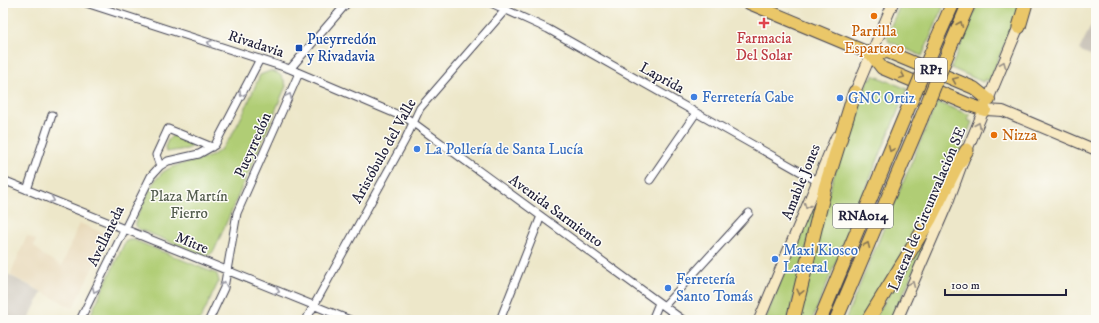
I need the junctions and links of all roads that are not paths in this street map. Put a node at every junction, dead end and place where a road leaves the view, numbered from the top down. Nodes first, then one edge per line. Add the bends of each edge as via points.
1 (86, 3) edge
2 (347, 3) edge
3 (491, 3) edge
4 (749, 3) edge
5 (893, 3) edge
6 (952, 3) edge
7 (969, 3) edge
8 (1026, 3) edge
9 (1030, 3) edge
10 (768, 7) edge
11 (506, 9) junction
12 (1019, 27) junction
13 (871, 54) junction
14 (260, 59) junction
15 (290, 69) junction
16 (299, 73) junction
17 (855, 92) junction
18 (987, 105) junction
19 (696, 113) junction
20 (52, 115) dead end
21 (413, 123) junction
22 (212, 147) junction
23 (967, 150) junction
24 (1096, 150) edge
25 (160, 166) junction
26 (650, 180) dead end
27 (817, 181) junction
28 (4, 183) edge
29 (27, 190) junction
30 (749, 213) dead end
31 (541, 216) junction
32 (124, 230) junction
33 (227, 271) junction
34 (662, 304) junction
35 (314, 306) junction
36 (80, 320) edge
37 (209, 320) edge
38 (306, 320) edge
39 (350, 320) edge
40 (500, 320) edge
41 (652, 320) edge
42 (683, 320) edge
43 (758, 320) edge
44 (793, 320) edge
45 (820, 320) edge
46 (836, 320) edge
47 (868, 320) edge
48 (897, 320) edge

14 -> 1 street, Rivadavia
2 - 15 street
3 - 11 street, Laprida
4 - 10 main road
5 - 13 street, Amable Jones
6 -> 45 highway, RNA014, bridge
46 -> 7 highway, RNA014, bridge
8 - 12 highway
9 - 12 street, Lateral de Circunvalación SE
10 - 13 main road
11 - 19 street, Laprida via 548,29
11 - 21 street, Aristóbulo del Valle via 420,108
18 -> 12 street, Lateral de Circunvalación SE
13 - 17 street, Amable Jones
13 -> 18 main road, RP1 via 882,68 970,105
18 -> 13 main road, RP1 via 974,88 888,52
14 - 15 street, Rivadavia
14 -> 22 street via 217,143
15 - 16 street, Rivadavia
16 - 21 street, Rivadavia
33 -> 16 street, Pueyrredón via 237,213
17 - 27 street, Amable Jones
17 -> 44 highway via 824,195
23 -> 18 street, Lateral de Circunvalación SE
18 - 24 street, RP1
19 - 26 street
19 - 27 street, Laprida
20 - 29 street
21 - 31 street, Avenida Sarmiento
21 - 35 street, Aristóbulo del Valle
22 - 25 street, Avellaneda via 199,154 172,159
22 - 25 street via 168,129 156,155
23 - 47 highway via 930,219
48 -> 23 street, Lateral de Circunvalación SE via 948,202
25 - 32 street, Avellaneda via 148,180
27 -> 43 street, Amable Jones
28 - 29 street, Mitre
29 -> 32 street, Mitre
30 - 34 street
31 - 34 street, Avenida Sarmiento
31 - 40 street
32 - 33 street, Mitre
32 -> 36 street, Avellaneda
33 -> 35 street, Mitre
37 -> 33 street, Pueyrredón via 224,288
34 - 41 street
34 - 42 street, Avenida Sarmiento
35 - 38 street, Aristóbulo del Valle
35 - 39 street, Mitre

